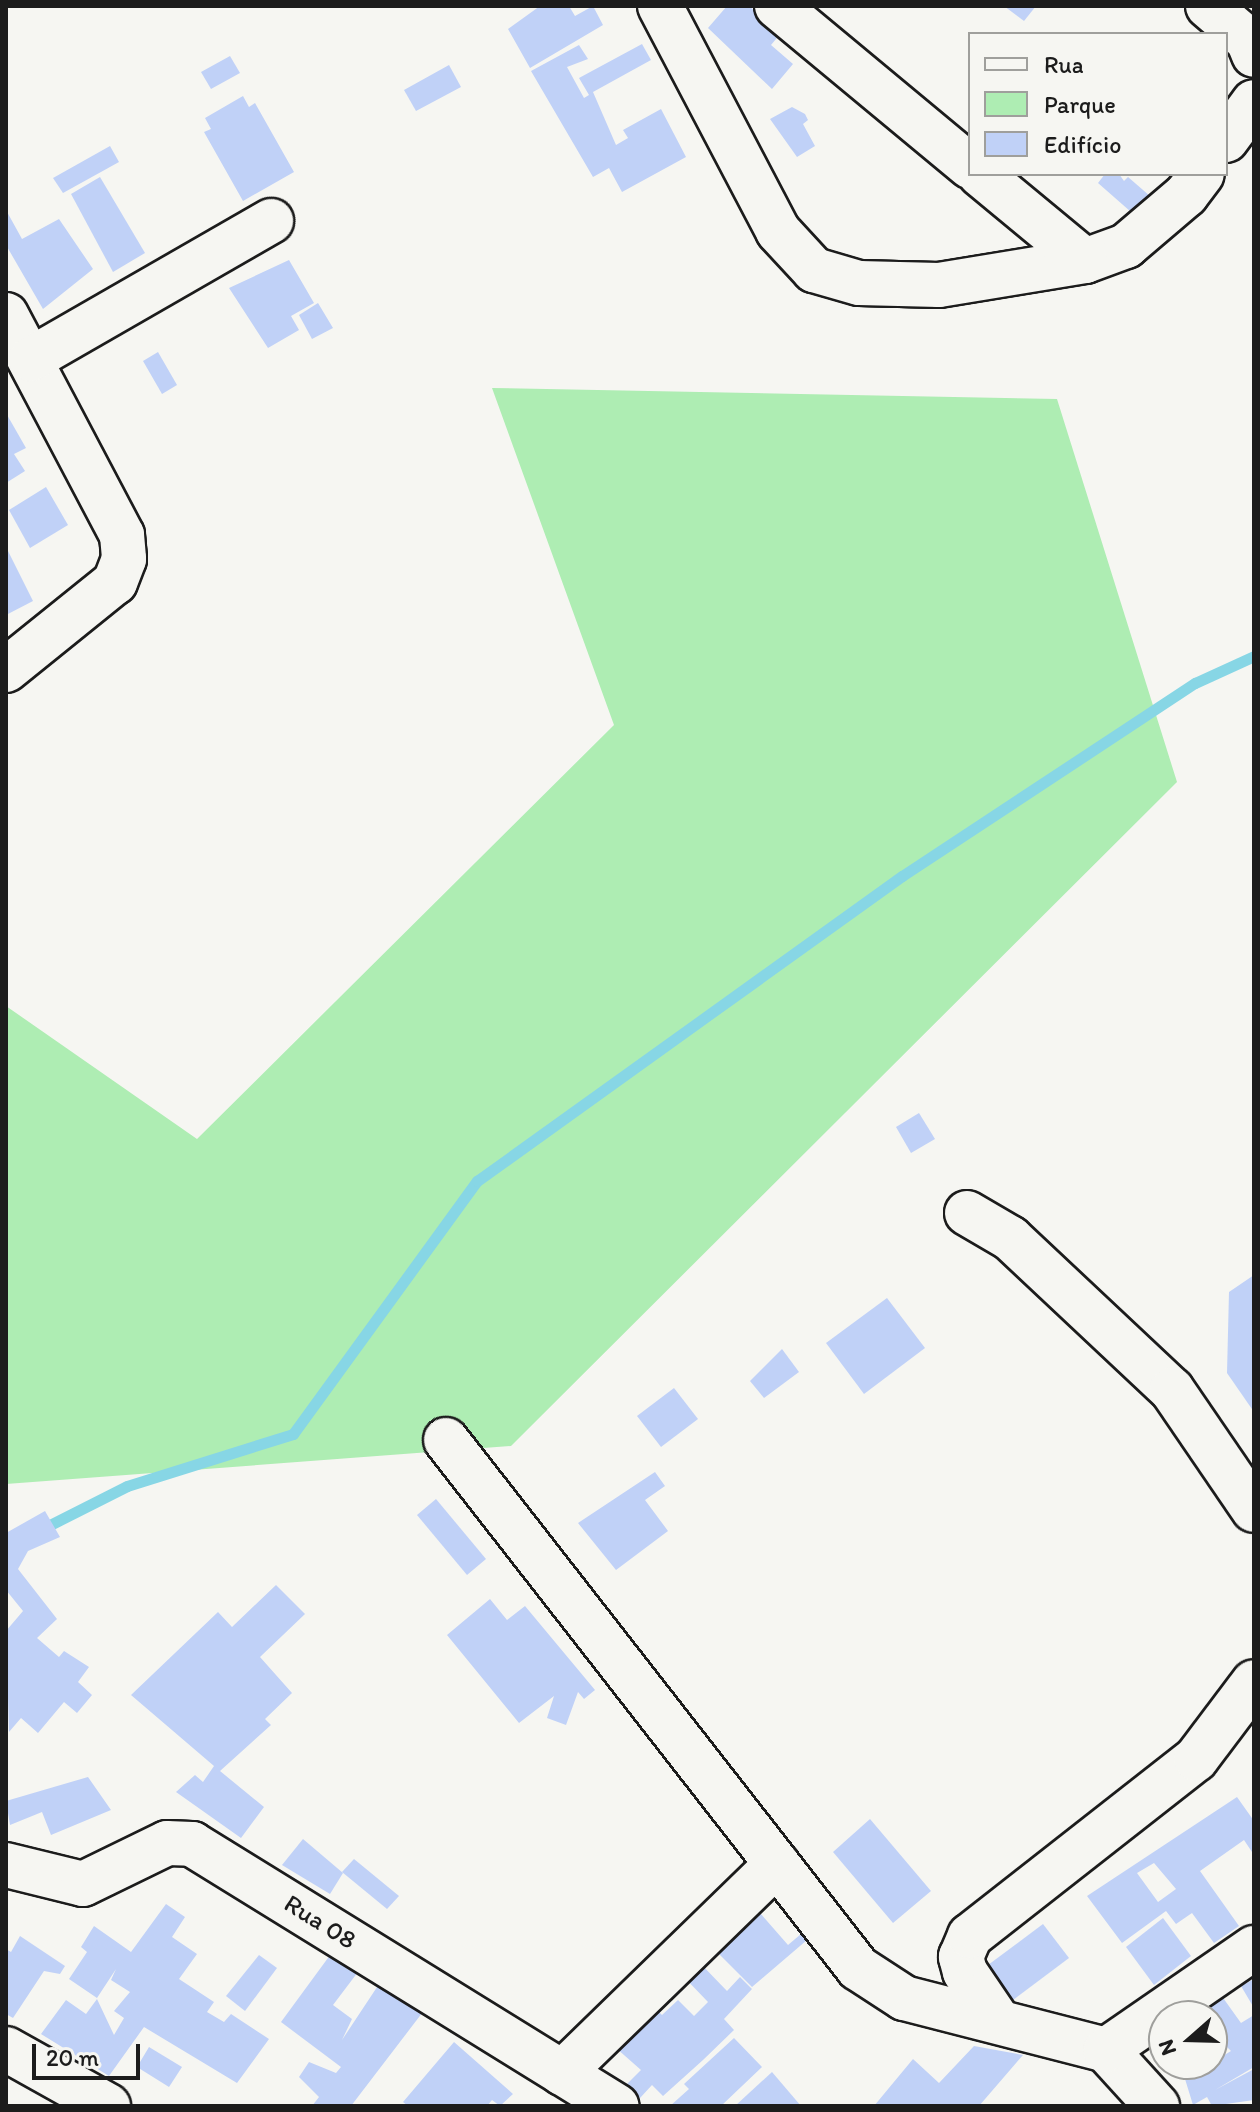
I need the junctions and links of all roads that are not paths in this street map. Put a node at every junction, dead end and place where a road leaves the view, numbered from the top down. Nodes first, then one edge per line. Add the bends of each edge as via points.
1 (660, 6) edge
2 (777, 6) edge
3 (1208, 6) edge
4 (1254, 55) edge
5 (1254, 102) edge
6 (1228, 137) edge
7 (968, 164) edge
8 (982, 176) edge
9 (1200, 176) edge
10 (271, 221) dead end
11 (1085, 261) junction
12 (6, 316) edge
13 (31, 359) junction
14 (6, 670) edge
15 (967, 1213) dead end
16 (446, 1440) dead end
17 (1254, 1510) edge
18 (1254, 1682) edge
19 (777, 1864) junction
20 (6, 1865) edge
21 (1254, 1948) edge
22 (997, 2019) junction
23 (6, 2049) edge
24 (1106, 2050) junction
25 (562, 2073) junction
26 (108, 2106) edge
27 (617, 2106) edge
28 (1157, 2106) edge

1 - 11 street via 778,231 814,270 859,283 939,285
2 - 7 street
3 - 4 street via 1248,40
5 - 6 street
8 - 11 street
9 - 11 street via 1126,246
10 - 13 street
12 - 13 street
13 - 14 street via 122,535 124,559 115,582
15 - 17 street via 1010,1238 1172,1390
16 - 19 street
18 - 22 street via 1196,1759 970,1936 961,1957 965,1972
19 - 22 street via 858,1968 882,1987 931,2006
19 - 25 street
20 - 25 street, Rua 08 via 83,1884 167,1843 192,1844
21 - 24 street
22 - 24 street
23 - 26 street
24 - 28 street
25 - 27 street, Rua 08

